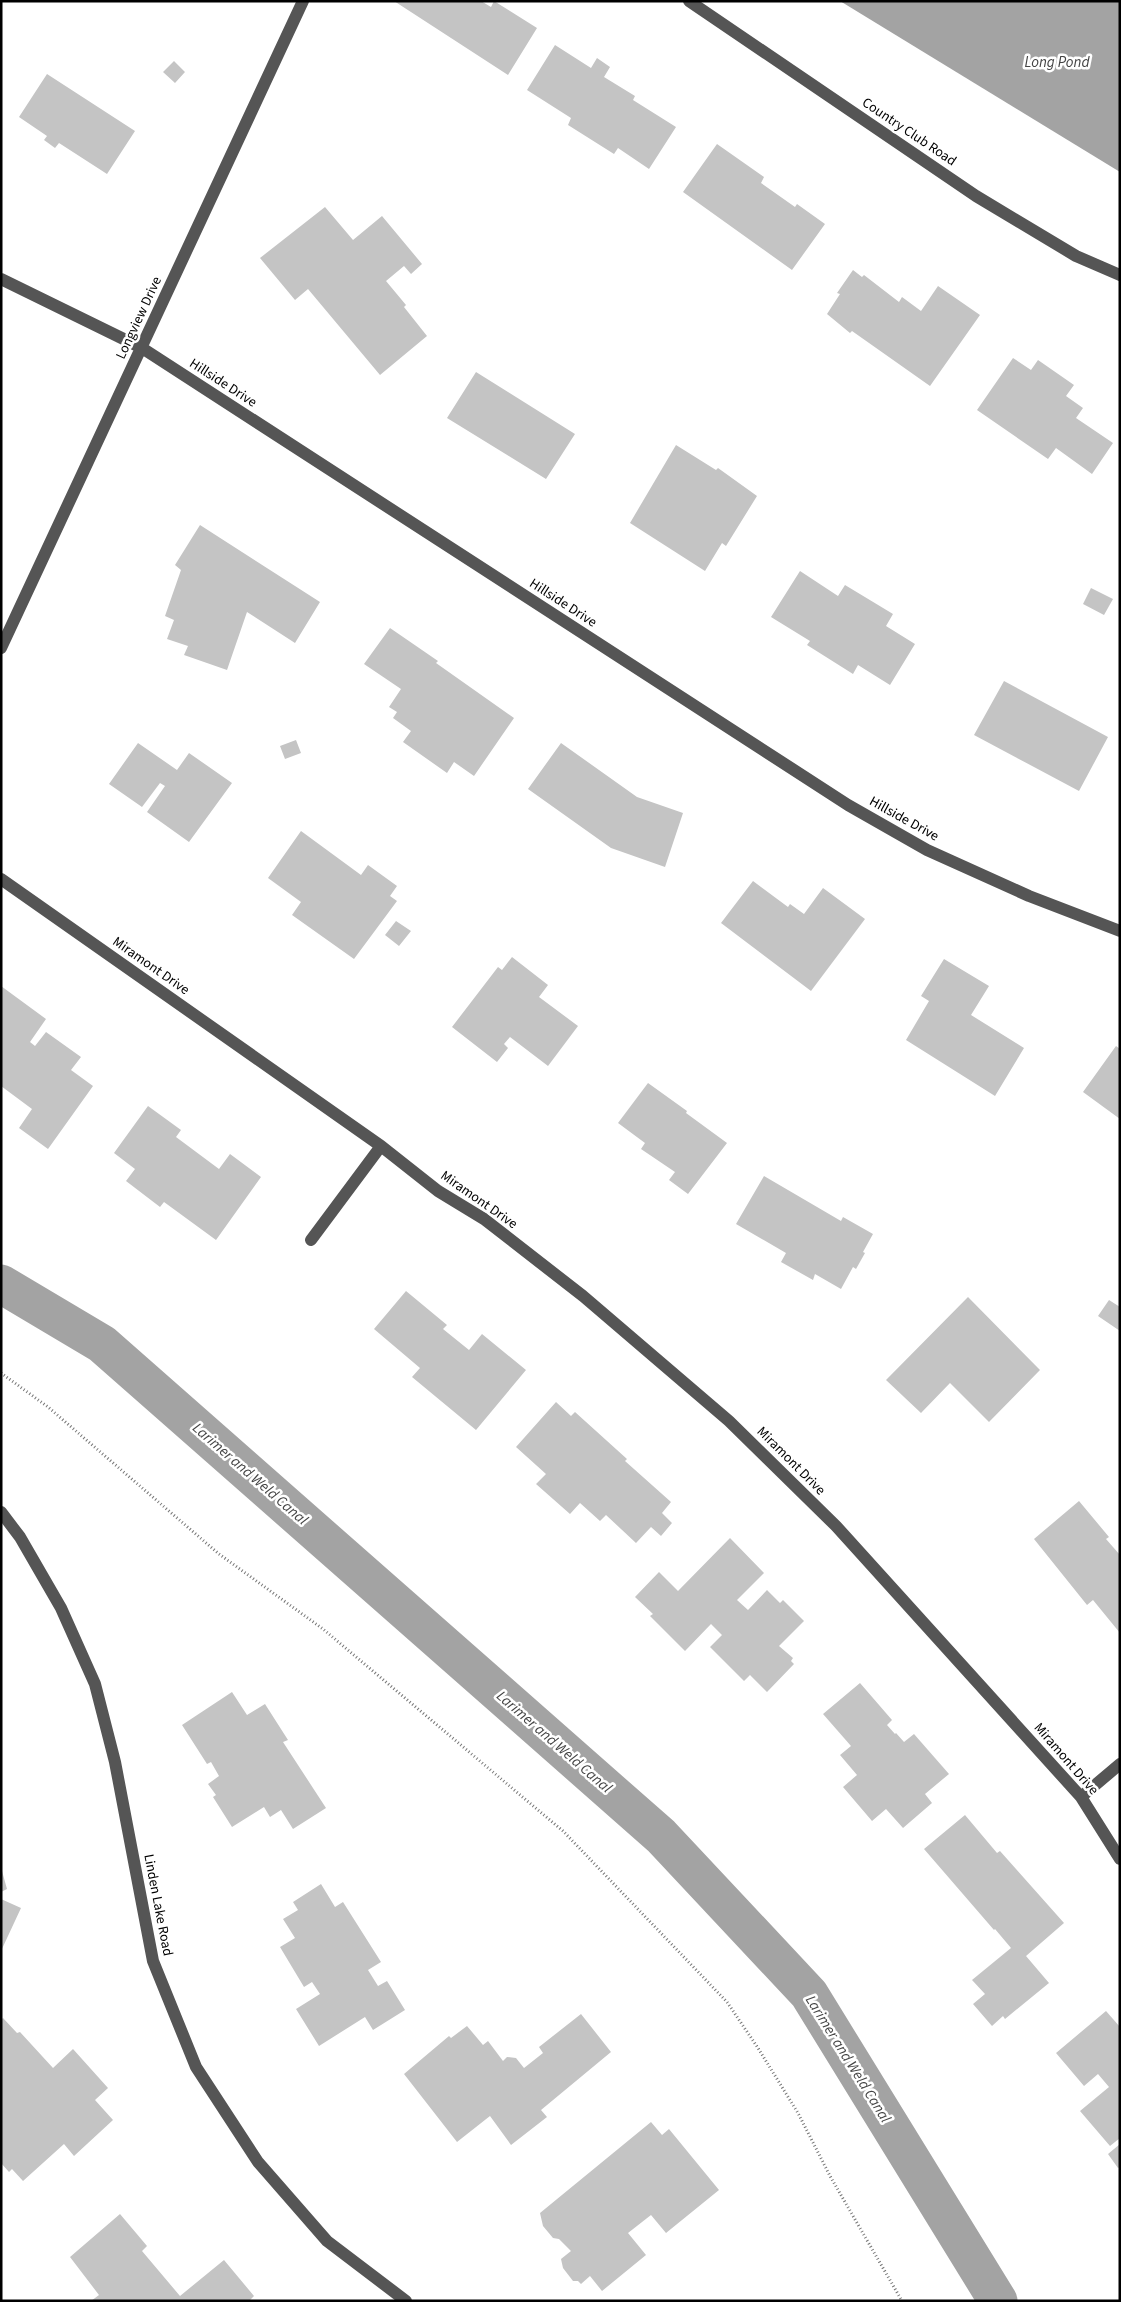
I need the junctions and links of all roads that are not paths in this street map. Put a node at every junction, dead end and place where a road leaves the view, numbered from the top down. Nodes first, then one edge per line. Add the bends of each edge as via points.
1 (302, 1) edge
2 (689, 1) edge
3 (1120, 275) edge
4 (1, 279) edge
5 (142, 348) junction
6 (1, 648) edge
7 (1, 879) edge
8 (1120, 931) edge
9 (381, 1146) junction
10 (312, 1240) dead end
11 (1, 1512) edge
12 (1120, 1764) edge
13 (1081, 1797) junction
14 (1120, 1859) edge
15 (406, 2301) edge

1 - 5 street, Longview Drive
2 - 3 street, Country Club Road via 976,196 1076,256
4 - 5 street, Hillside Drive
5 - 6 street, Longview Drive
5 - 8 street, Hillside Drive via 848,805 927,850 1029,896
7 - 9 street, Miramont Drive
9 - 10 street
9 - 13 street, Miramont Drive via 583,1296 729,1421 836,1526
11 - 15 street, Linden Lake Road via 20,1537 61,1608 95,1684 115,1762 153,1961 196,2067 258,2162 327,2241
12 - 13 street
13 - 14 street, Miramont Drive

